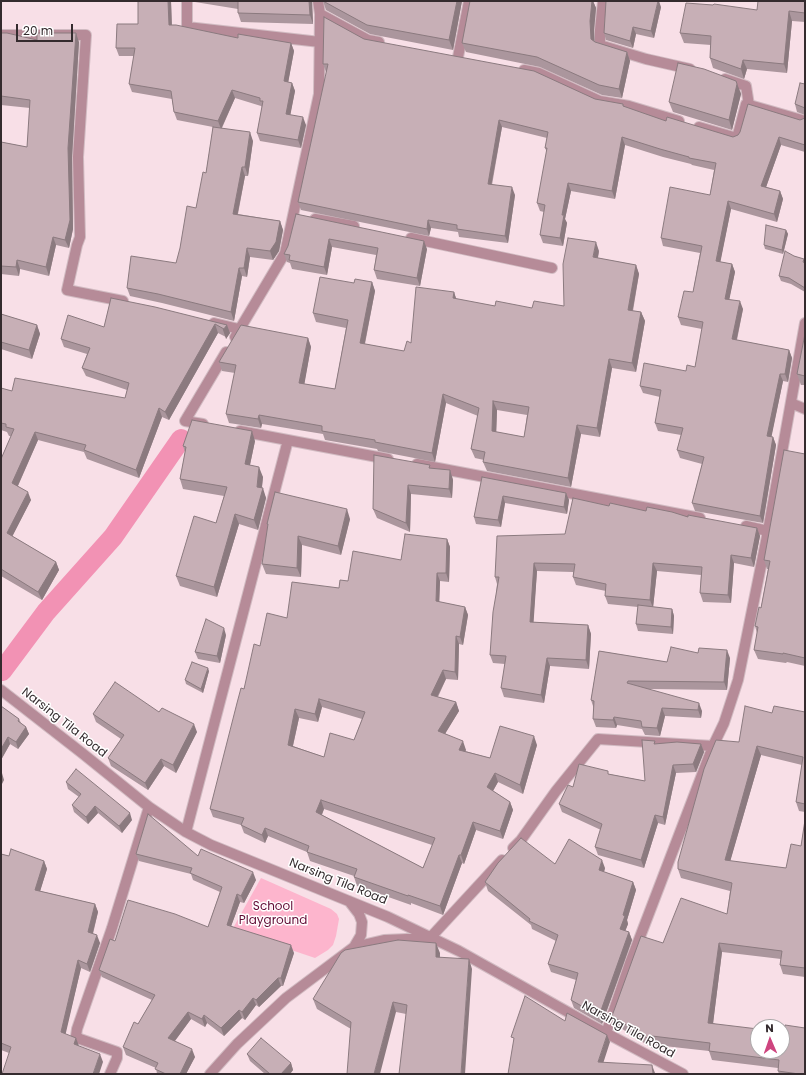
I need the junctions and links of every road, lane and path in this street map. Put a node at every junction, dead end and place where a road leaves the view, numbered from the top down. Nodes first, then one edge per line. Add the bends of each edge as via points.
1 (187, 1) edge
2 (318, 1) edge
3 (469, 1) edge
4 (603, 1) edge
5 (320, 14) junction
6 (1, 35) edge
7 (320, 42) junction
8 (390, 44) edge
9 (458, 57) edge
10 (517, 69) edge
11 (703, 72) edge
12 (717, 76) edge
13 (749, 105) junction
14 (805, 121) edge
15 (300, 216) junction
16 (367, 229) edge
17 (404, 237) edge
18 (552, 268) dead end
19 (129, 302) edge
20 (203, 320) edge
21 (805, 323) edge
22 (239, 329) junction
23 (791, 404) junction
24 (805, 409) edge
25 (214, 426) edge
26 (229, 429) edge
27 (288, 440) junction
28 (706, 519) edge
29 (737, 525) edge
30 (768, 531) junction
31 (1, 690) edge
32 (713, 746) junction
33 (149, 807) junction
34 (186, 832) junction
35 (349, 900) junction
36 (430, 938) junction
37 (354, 947) junction
38 (606, 1033) junction
39 (110, 1074) edge
40 (210, 1074) edge
41 (683, 1074) edge

1 - 7 street via 187,27
2 - 5 street
3 - 9 street
4 - 11 street via 600,45
5 - 7 street
5 - 8 street via 368,40
6 - 19 street via 86,35 78,157 80,238 67,290
7 - 15 street via 319,94
10 - 13 street via 539,73 600,101 629,106 738,138 746,104
12 - 13 street via 746,86
13 - 14 street
15 - 16 street
15 - 22 street via 285,253
17 - 18 street
20 - 22 street
21 - 23 street
22 - 25 street via 185,421
23 - 24 street
23 - 30 street
26 - 27 street
27 - 28 street
27 - 34 street
29 - 30 street
30 - 32 street via 738,680 724,723
31 - 33 street, Narsing Tila Road
32 - 36 street via 598,739 521,840
32 - 38 street
33 - 34 street, Narsing Tila Road
33 - 39 street via 112,928 77,1029 76,1036 80,1039 117,1052
34 - 35 street, Narsing Tila Road via 211,845
35 - 36 street, Narsing Tila Road
35 - 37 street via 362,922 361,935
36 - 37 street via 384,940
36 - 38 street, Narsing Tila Road
37 - 40 street via 286,998 237,1044
38 - 41 street, Narsing Tila Road

